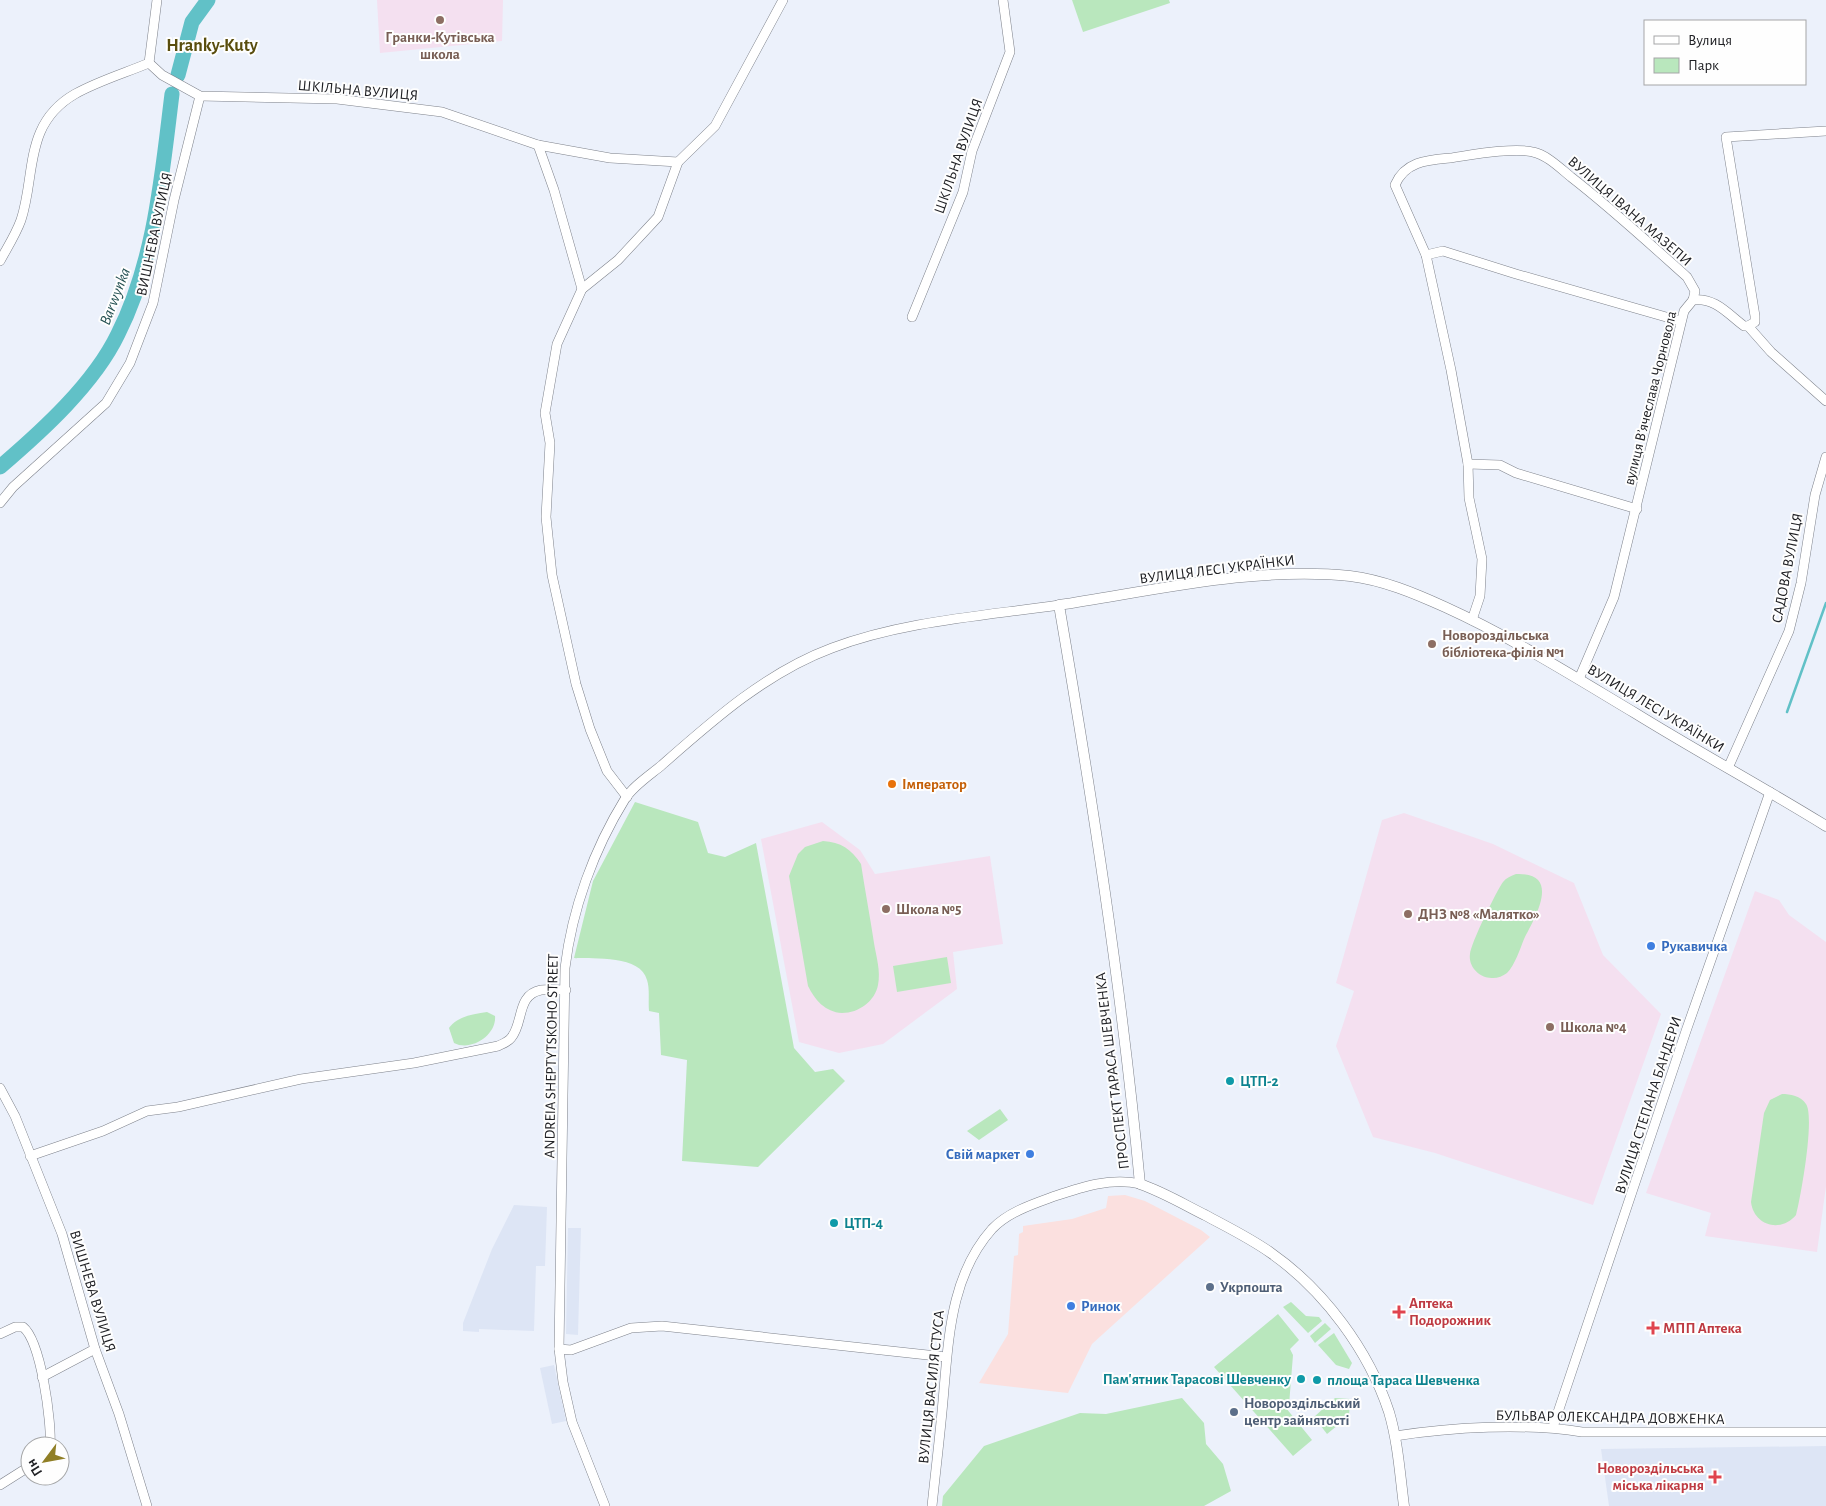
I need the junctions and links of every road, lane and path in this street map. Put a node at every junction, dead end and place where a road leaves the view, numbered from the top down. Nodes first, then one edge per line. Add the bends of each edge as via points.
1 (157, 0) edge
2 (783, 0) edge
3 (1003, 0) edge
4 (149, 63) junction
5 (200, 96) junction
6 (1826, 131) edge
7 (538, 145) junction
8 (678, 162) junction
9 (1426, 255) junction
10 (0, 261) edge
11 (582, 290) junction
12 (1693, 300) junction
13 (912, 317) dead end
14 (1680, 321) junction
15 (1748, 326) junction
16 (1826, 401) edge
17 (1826, 457) edge
18 (1468, 464) junction
19 (0, 503) edge
20 (1637, 510) junction
21 (1059, 605) junction
22 (1472, 620) junction
23 (1580, 676) junction
24 (1729, 766) junction
25 (1770, 792) junction
26 (626, 797) junction
27 (1826, 826) edge
28 (566, 990) junction
29 (0, 1088) edge
30 (30, 1156) junction
31 (1140, 1184) junction
32 (0, 1334) edge
33 (95, 1349) junction
34 (559, 1349) junction
35 (946, 1357) junction
36 (42, 1377) junction
37 (1552, 1428) junction
38 (1826, 1432) edge
39 (50, 1436) edge
40 (1395, 1436) junction
41 (20, 1472) edge
42 (0, 1485) edge
43 (148, 1506) edge
44 (605, 1506) edge
45 (932, 1506) edge
46 (1404, 1506) edge

1 - 4 street
2 - 8 street via 715,126
3 - 13 street, ШКІЛЬНА ВУЛИЦЯ via 1010,52 972,150 963,192
4 - 5 street, ШКІЛЬНА ВУЛИЦЯ via 162,75
4 - 10 street via 75,94 57,108 43,128 32,153 21,220
5 - 7 street, ШКІЛЬНА ВУЛИЦЯ via 337,99 442,112
5 - 19 street, ВИШНЕВА ВУЛИЦЯ via 153,303 130,363 106,403 13,487
6 - 15 street via 1726,137 1755,316 1755,322
7 - 8 street, ШКІЛЬНА ВУЛИЦЯ via 610,158
7 - 11 street
8 - 11 street via 658,217 618,260
9 - 12 street, ВУЛИЦЯ ІВАНА МАЗЕПИ via 1395,185 1404,172 1419,162 1534,152 1548,158 1601,200 1687,277 1695,291
9 - 14 street via 1443,251
9 - 18 street
11 - 26 street via 557,344 545,413 550,443 546,517 552,575 576,684 607,771
12 - 14 street, вулиця Вʼячеслава Чорновола
12 - 15 street, вулиця Вʼячеслава Чорновола via 1715,303
14 - 20 street, вулиця Вʼячеслава Чорновола
15 - 16 street, вулиця Вʼячеслава Чорновола via 1771,352
17 - 24 street, САДОВА ВУЛИЦЯ via 1815,495 1801,582 1789,631
18 - 20 street, вулиця Вʼячеслава Чорновола via 1500,465 1516,473
18 - 22 street via 1469,498 1482,559 1480,596
20 - 23 street, вулиця Вʼячеслава Чорновола via 1614,597
21 - 22 street, ВУЛИЦЯ ЛЕСІ УКРАЇНКИ via 1246,577 1314,573 1378,581
21 - 26 street, ANDREIA SHEPTYTSKOHO STREET via 902,628 832,648 802,662 731,706
21 - 31 street, ПРОСПЕКТ ТАРАСА ШЕВЧЕНКА via 1117,978
22 - 23 street, ВУЛИЦЯ ЛЕСІ УКРАЇНКИ
23 - 24 street, ВУЛИЦЯ ЛЕСІ УКРАЇНКИ
24 - 25 street, ВУЛИЦЯ ЛЕСІ УКРАЇНКИ
25 - 27 street, ВУЛИЦЯ ЛЕСІ УКРАЇНКИ
25 - 37 street, ВУЛИЦЯ СТЕПАНА БАНДЕРИ
26 - 28 street, ANDREIA SHEPTYTSKOHO STREET via 593,858 568,941
28 - 30 street via 541,990 527,998 514,1034 498,1046 414,1063 301,1079 147,1111 103,1131
28 - 34 street, ANDREIA SHEPTYTSKOHO STREET
29 - 30 street, ВИШНЕВА ВУЛИЦЯ
30 - 33 street, ВИШНЕВА ВУЛИЦЯ via 62,1234
31 - 35 street, ВУЛИЦЯ ВАСИЛЯ СТУСА via 1121,1180 1071,1191 1024,1208 998,1224 979,1246 954,1302
31 - 40 street, ПРОСПЕКТ ТАРАСА ШЕВЧЕНКА via 1164,1193 1244,1236 1304,1281 1332,1312 1358,1349 1381,1393
32 - 36 street via 23,1327 28,1331
33 - 36 street
33 - 43 street, ВИШНЕВА ВУЛИЦЯ
34 - 35 street via 571,1350 631,1328 662,1326
34 - 44 street, ANDREIA SHEPTYTSKOHO STREET via 572,1422
35 - 45 street, ВУЛИЦЯ ВАСИЛЯ СТУСА
36 - 39 street via 51,1421
37 - 38 street, БУЛЬВАР ОЛЕКСАНДРА ДОВЖЕНКА via 1582,1432
37 - 40 street, БУЛЬВАР ОЛЕКСАНДРА ДОВЖЕНКА via 1495,1428
40 - 46 street, ПРОСПЕКТ ТАРАСА ШЕВЧЕНКА
41 - 42 street

